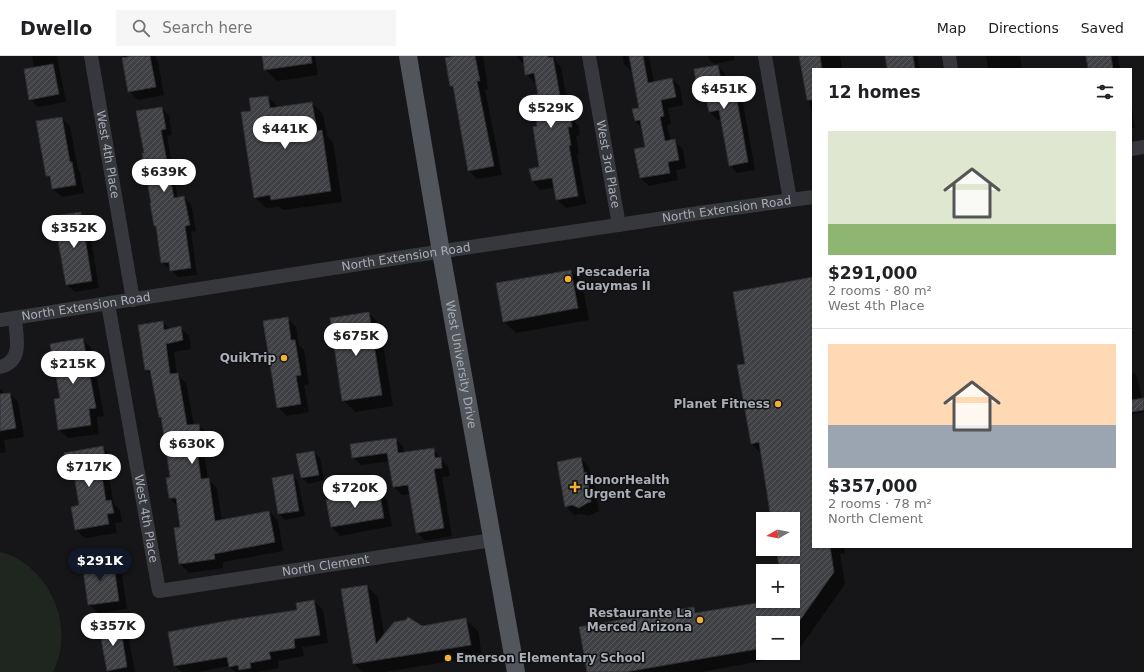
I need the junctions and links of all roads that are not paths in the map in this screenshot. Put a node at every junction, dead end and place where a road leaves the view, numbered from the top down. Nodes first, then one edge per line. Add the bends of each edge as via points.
1 (91, 56) edge
2 (408, 56) edge
3 (589, 56) edge
4 (765, 56) edge
5 (949, 56) edge
6 (951, 68) edge
7 (1144, 147) edge
8 (1132, 149) edge
9 (812, 197) edge
10 (790, 200) junction
11 (619, 225) junction
12 (441, 252) junction
13 (134, 300) junction
14 (108, 304) junction
15 (15, 318) junction
16 (0, 320) edge
17 (0, 367) edge
18 (492, 540) junction
19 (159, 591) joint
20 (516, 672) edge

1 - 13 street, West 4th Place
2 - 12 main road, West University Drive
3 - 11 street, West 3rd Place
4 - 10 street
5 - 6 street
7 - 8 street
9 - 10 street, North Extension Road
10 - 11 street, North Extension Road
11 - 12 street, North Extension Road
12 - 13 street, North Extension Road
12 - 18 main road, West University Drive
13 - 14 street, North Extension Road
14 - 15 street, North Extension Road
14 - 19 street, West 4th Place
15 - 16 street, North Extension Road
15 - 17 street via 15,358
18 - 19 street, North Clement
18 - 20 main road, West University Drive

